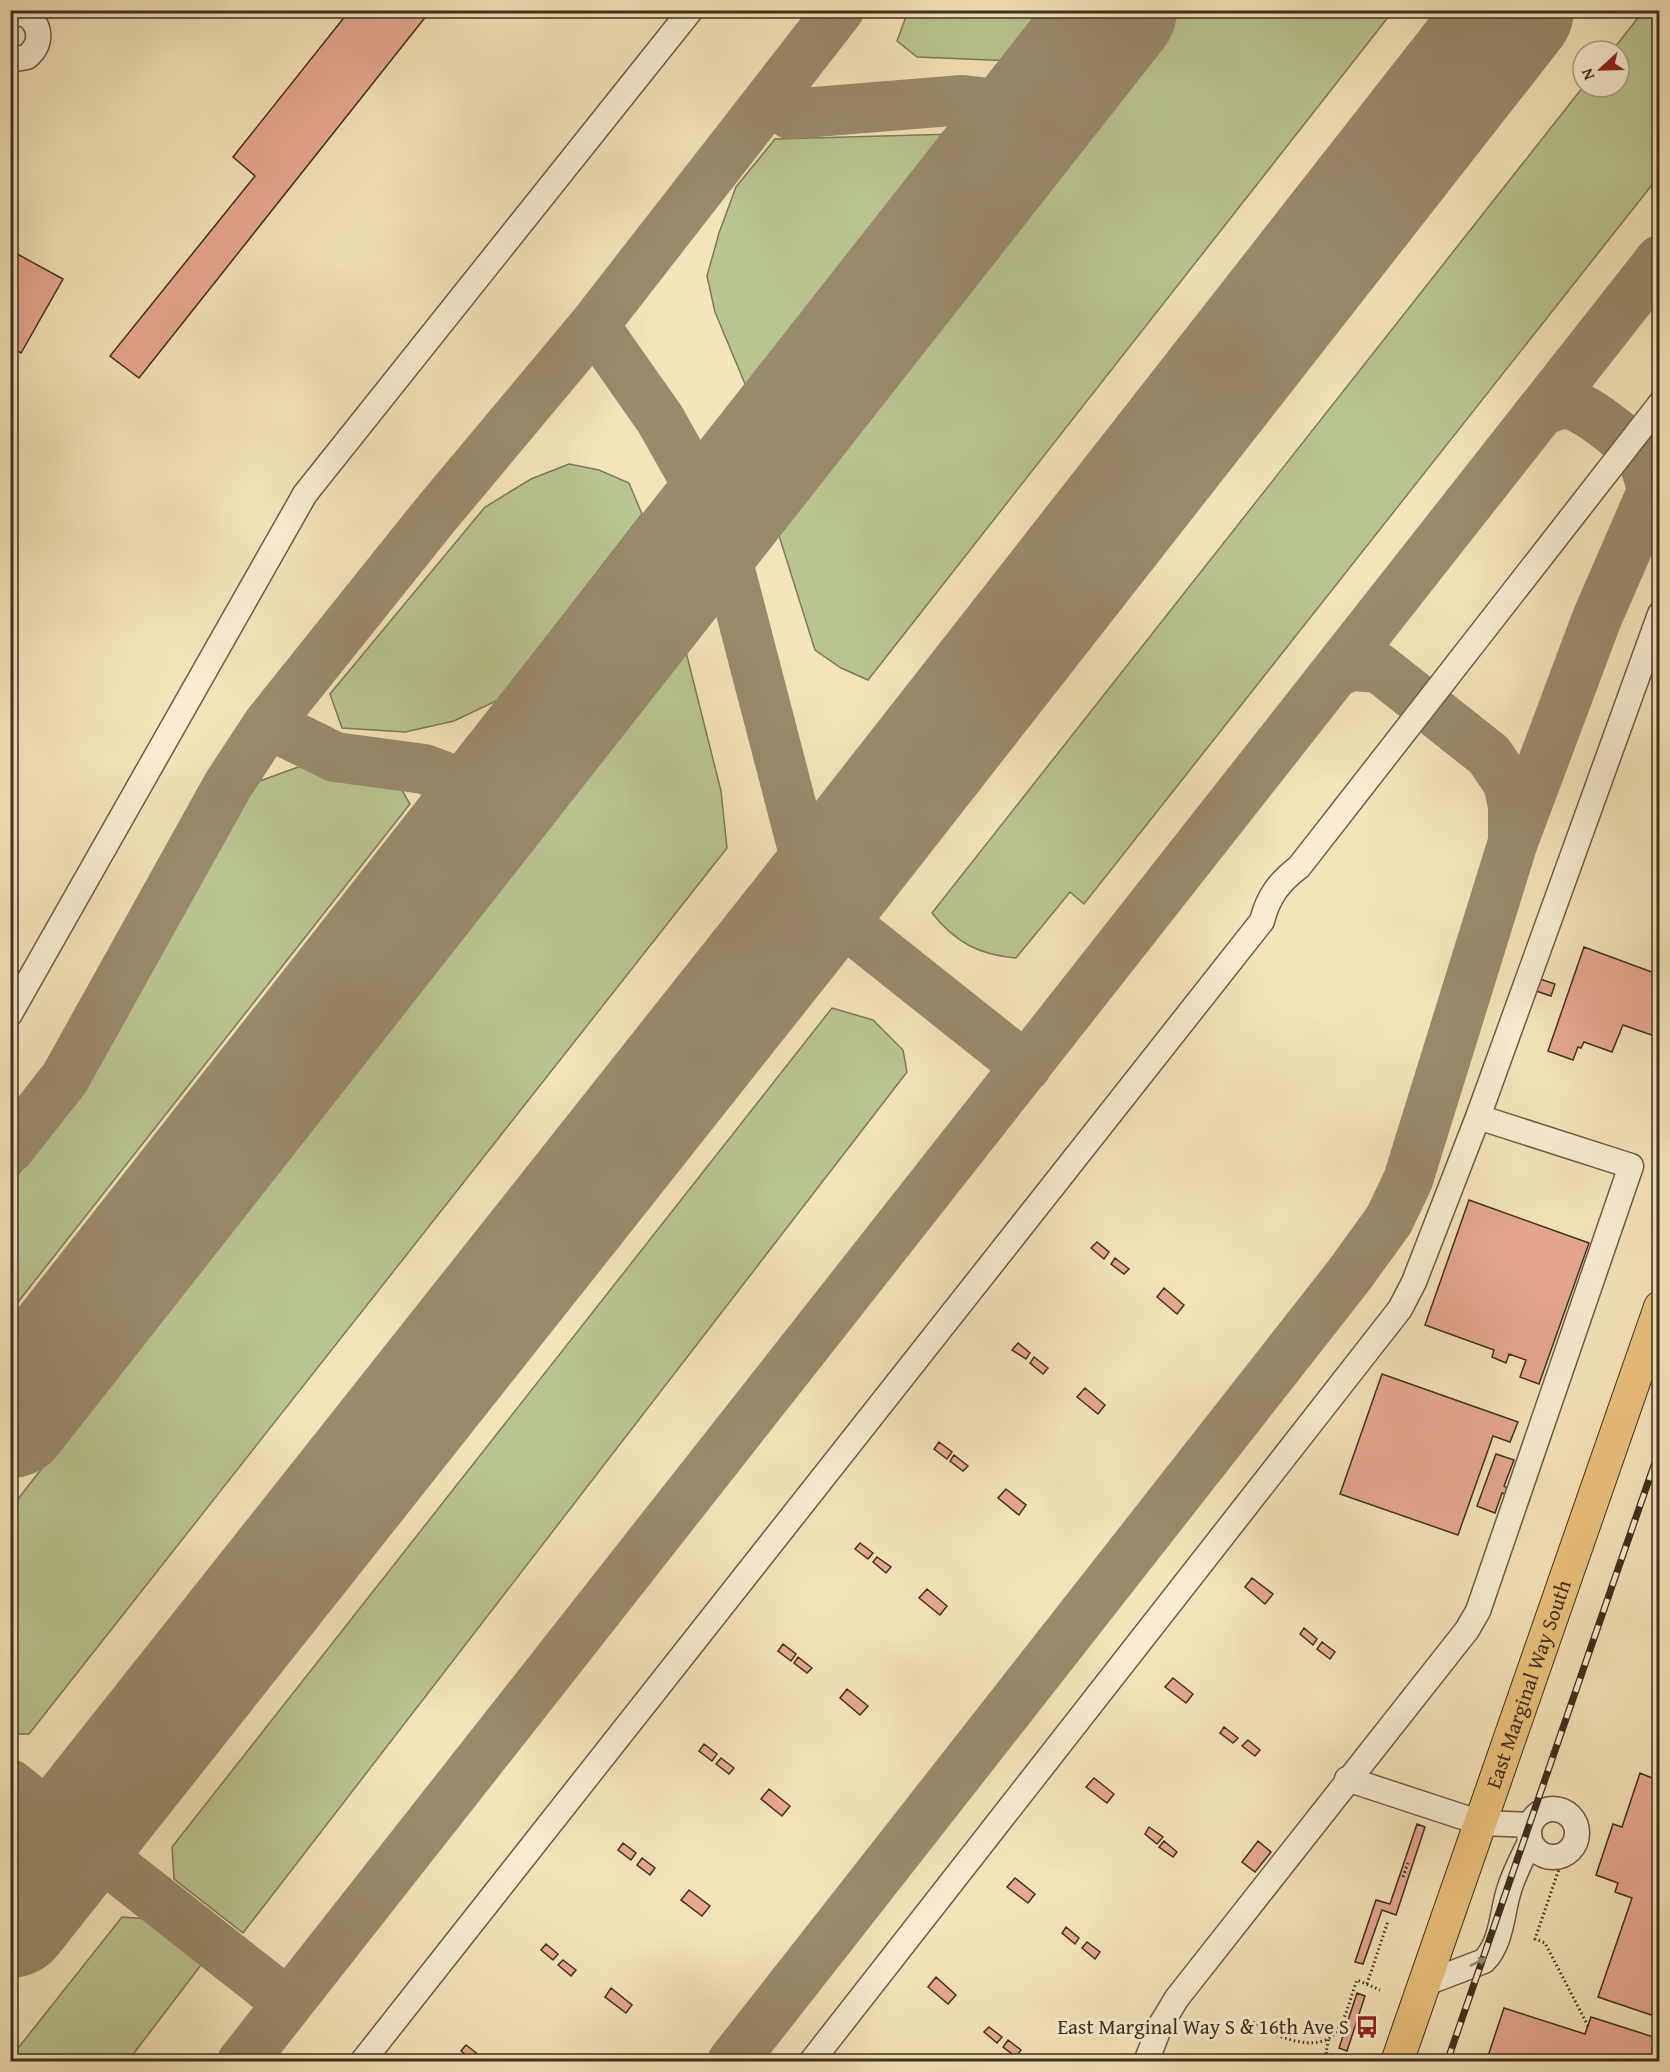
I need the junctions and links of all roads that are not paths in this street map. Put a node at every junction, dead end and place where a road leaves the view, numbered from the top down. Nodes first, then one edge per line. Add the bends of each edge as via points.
1 (691, 10) edge
2 (10, 12) edge
3 (14, 66) edge
4 (1659, 404) edge
5 (1659, 614) edge
6 (10, 1014) edge
7 (1478, 1117) junction
8 (1659, 1307) edge
9 (1347, 1779) junction
10 (1481, 1823) junction
11 (1530, 1833) junction
12 (1424, 1984) junction
13 (362, 2061) edge
14 (811, 2061) edge
15 (1146, 2061) edge
16 (1397, 2061) edge

1 - 6 lane via 305,494
2 - 3 lane via 27,15 38,28 34,52
4 - 13 lane via 1299,867 1268,900 1262,921
5 - 7 lane
7 - 9 lane via 1631,1166 1478,1611 1467,1630
7 - 14 lane via 1400,1309
8 - 10 main road, East Marginal Way South
9 - 10 lane
9 - 15 lane via 1177,1998
10 - 11 lane
10 - 12 main road, East Marginal Way South
11 - 11 lane via 1540,1813 1546,1810 1561,1810 1577,1827 1576,1842 1566,1854 1557,1857 1541,1854
12 -> 11 lane via 1491,1955 1508,1891
12 - 16 main road, East Marginal Way South

